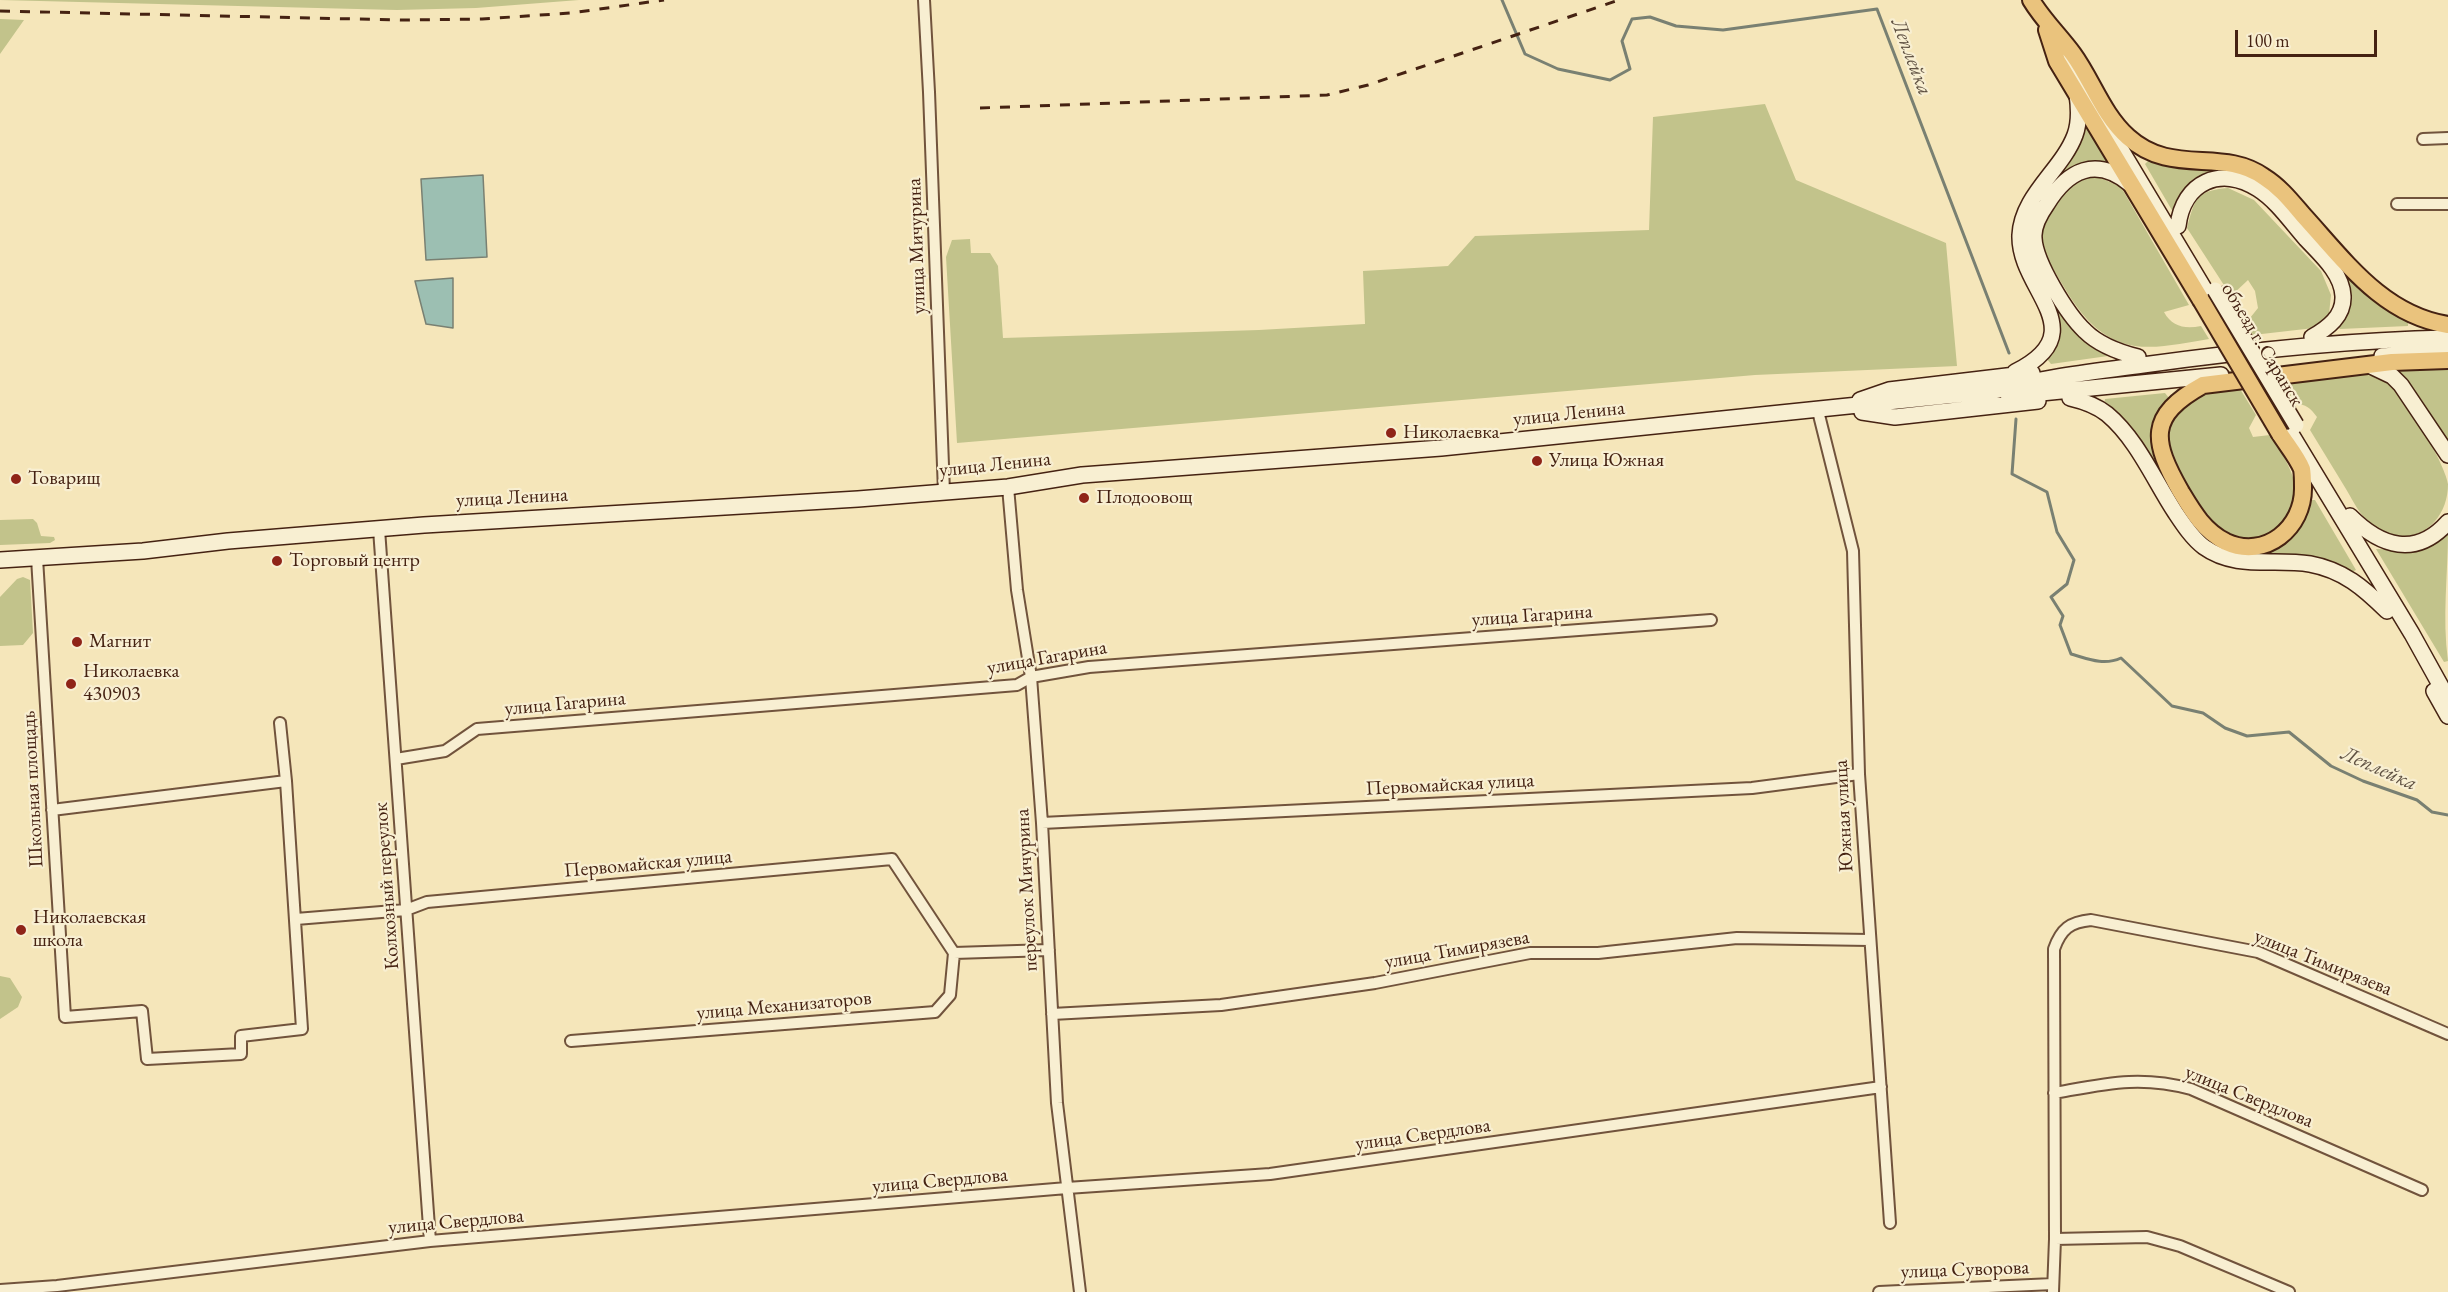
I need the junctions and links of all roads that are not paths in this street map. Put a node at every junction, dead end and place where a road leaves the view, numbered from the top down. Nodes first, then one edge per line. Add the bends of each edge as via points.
1 (924, 0) edge
2 (2038, 11) edge
3 (2077, 94) junction
4 (2118, 128) junction
5 (2448, 138) edge
6 (2423, 139) dead end
7 (2132, 186) junction
8 (2397, 204) dead end
9 (2448, 204) edge
10 (2178, 226) junction
11 (2208, 295) junction
12 (2448, 325) edge
13 (2448, 330) edge
14 (2312, 337) junction
15 (2448, 338) edge
16 (2448, 351) edge
17 (2138, 357) junction
18 (2448, 360) edge
19 (2371, 366) junction
20 (2007, 376) junction
21 (2203, 385) junction
22 (1994, 391) junction
23 (2070, 398) junction
24 (1835, 409) junction
25 (1818, 411) junction
26 (2288, 429) junction
27 (2448, 455) edge
28 (2302, 470) junction
29 (1008, 487) junction
30 (944, 492) junction
31 (2350, 516) junction
32 (2448, 522) edge
33 (379, 529) junction
34 (37, 558) junction
35 (0, 560) edge
36 (2387, 610) junction
37 (1711, 620) dead end
38 (1031, 677) junction
39 (2448, 680) edge
40 (2448, 699) edge
41 (2448, 716) edge
42 (280, 723) dead end
43 (396, 759) junction
44 (1859, 774) junction
45 (286, 781) junction
46 (52, 810) junction
47 (1042, 823) junction
48 (406, 910) junction
49 (296, 919) junction
50 (1870, 940) junction
51 (1048, 950) junction
52 (954, 953) junction
53 (1052, 1014) junction
54 (2448, 1034) edge
55 (571, 1041) dead end
56 (1881, 1087) junction
57 (2054, 1093) junction
58 (1066, 1188) junction
59 (2422, 1190) dead end
60 (1890, 1223) dead end
61 (2055, 1239) junction
62 (430, 1241) junction
63 (2053, 1288) edge
64 (0, 1290) edge
65 (1898, 1291) edge
66 (1080, 1292) edge
67 (1879, 1292) edge
68 (2289, 1292) edge

1 - 30 street, улица Мичурина
2 - 3 main road via 2057,61
2 - 4 main road via 2072,53
2 - 11 main road, объезд г. Саранск
3 - 7 main road
3 - 20 main road via 2076,134 2027,209 2020,236 2023,256 2052,317 2051,339 2036,360
4 - 10 main road
4 - 12 main road via 2161,156 2243,165 2259,173 2280,190 2374,292 2403,311
5 - 6 street
7 - 11 main road
7 - 17 main road via 2119,175 2102,169 2073,175 2042,210 2034,238 2051,282 2085,331 2102,344
8 - 9 street
10 - 11 main road
10 - 14 main road via 2183,203 2199,184 2211,179 2238,180 2260,190 2330,266 2341,286 2338,314
11 - 26 main road, bridge
13 - 14 main road
14 - 17 main road
15 - 22 main road via 2208,356 2028,381
16 - 22 main road via 2031,394
17 - 20 main road
18 - 19 main road
19 - 21 main road
19 - 27 main road via 2401,385
20 - 24 main road via 1889,390
21 - 23 main road
21 - 28 main road via 2172,406 2159,431 2159,445 2165,464 2210,533 2245,547 2276,540 2297,519 2303,503
22 - 24 main road, улица Ленина
23 - 24 main road via 1895,417
23 - 36 main road via 2098,408 2120,428 2202,546 2234,560 2308,564 2334,570 2365,589
24 - 25 main road, улица Ленина
25 - 29 main road, улица Ленина via 1441,448 1082,475
25 - 44 street, Южная улица via 1853,551
26 - 28 main road
26 - 31 main road
26 - 40 main road, объезд г. Саранск
28 - 36 main road
29 - 30 main road, улица Ленина
29 - 38 street, переулок Мичурина via 1017,590
30 - 33 main road, улица Ленина
31 - 32 main road via 2365,531 2399,544 2428,539
31 - 39 main road
33 - 34 main road, улица Ленина
33 - 43 street, Колхозный переулок
34 - 35 main road, улица Ленина
34 - 46 street, Школьная площадь
36 - 41 main road
37 - 38 street, улица Гагарина via 1089,667
38 - 43 street, улица Гагарина via 1017,685 477,729 445,751
38 - 47 street, переулок Мичурина
42 - 45 street
43 - 48 street, Колхозный переулок
44 - 47 street, Первомайская улица via 1752,788
44 - 50 street, Южная улица
45 - 46 street
45 - 49 street
46 - 49 street, Школьная площадь via 65,1017 142,1011 147,1059 240,1054 241,1036 302,1029
47 - 51 street, переулок Мичурина
48 - 49 street, Первомайская улица
48 - 52 street, Первомайская улица via 427,902 892,859
48 - 62 street, Колхозный переулок
50 - 53 street, улица Тимирязева via 1737,938 1598,953 1530,952 1375,983 1221,1005
50 - 56 street, Южная улица
51 - 52 street
51 - 53 street, переулок Мичурина
52 - 55 street, улица Механизаторов via 951,995 935,1012
53 - 58 street, переулок Мичурина
54 - 57 street, улица Тимирязева via 2258,952 2091,920 2078,921 2066,926 2054,949
56 - 58 street, улица Свердлова via 1270,1174
56 - 60 street, Южная улица
57 - 59 street, улица Свердлова via 2120,1081 2169,1083
57 - 61 street
58 - 62 street, улица Свердлова
58 - 66 street, переулок Мичурина
61 - 63 street
61 - 68 street via 2147,1237 2180,1246
62 - 64 street, улица Свердлова
63 - 65 street, улица Суворова
65 - 67 street, улица Суворова

